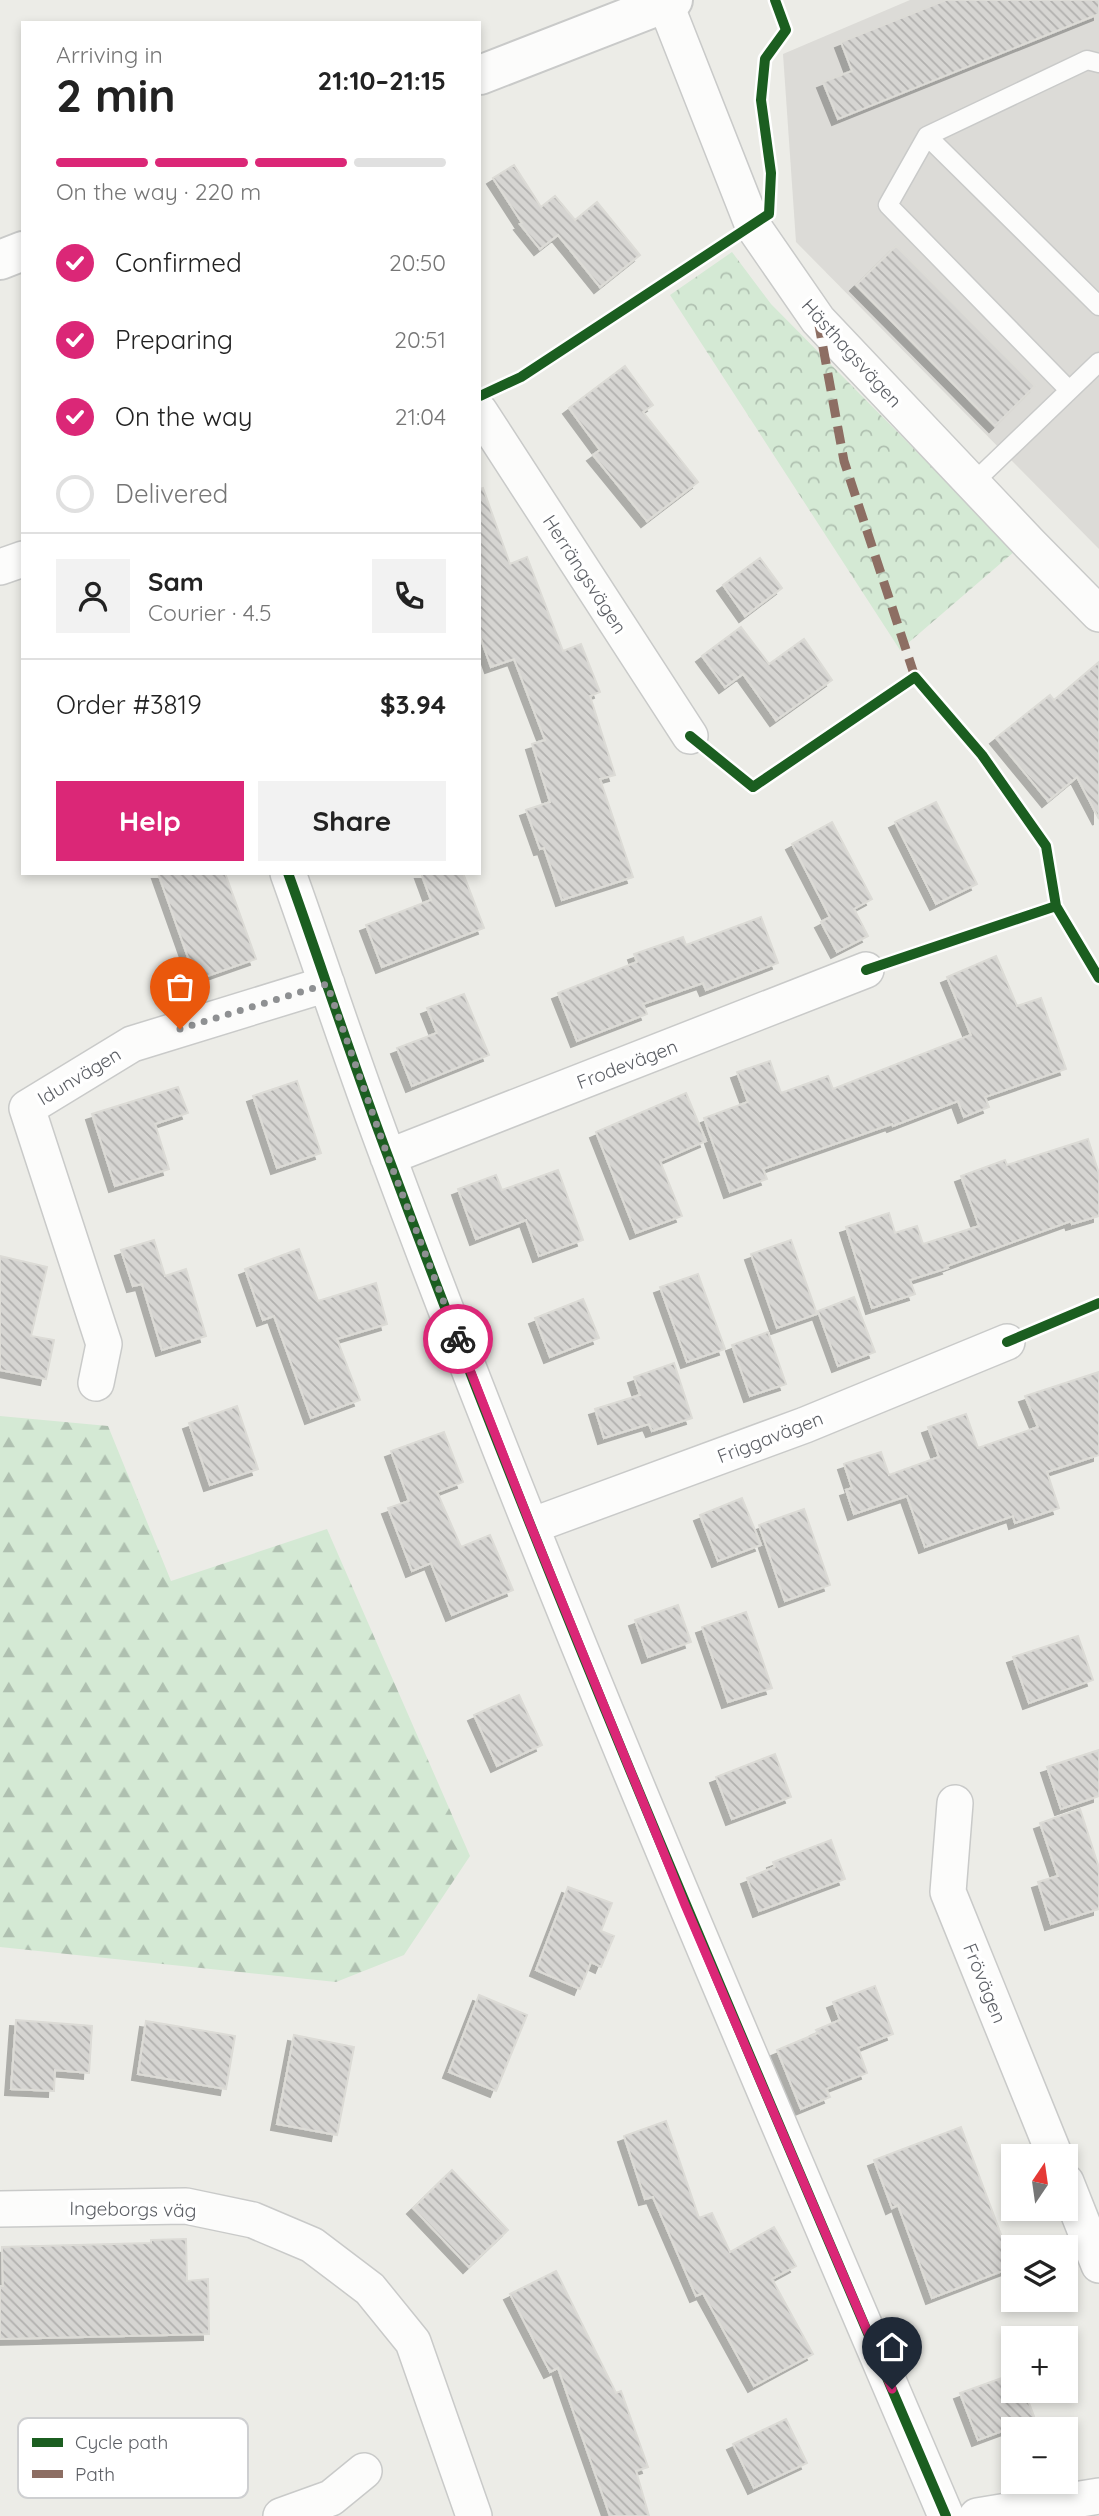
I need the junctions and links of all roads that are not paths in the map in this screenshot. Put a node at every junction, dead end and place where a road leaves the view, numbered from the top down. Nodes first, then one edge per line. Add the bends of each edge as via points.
1 (668, 1) edge
2 (1099, 63) edge
3 (481, 75) edge
4 (927, 136) junction
5 (21, 252) edge
6 (0, 260) edge
7 (1099, 306) edge
8 (1099, 362) edge
9 (1068, 389) junction
10 (481, 414) edge
11 (972, 484) junction
12 (21, 560) edge
13 (0, 567) edge
14 (1099, 614) edge
15 (690, 736) dead end
16 (289, 875) edge
17 (866, 970) dead end
18 (327, 984) junction
19 (13, 1108) edge
20 (388, 1157) junction
21 (1007, 1342) dead end
22 (96, 1383) dead end
23 (531, 1526) junction
24 (955, 1803) dead end
25 (1050, 2144) edge
26 (0, 2210) edge
27 (1078, 2212) edge
28 (1099, 2265) edge
29 (364, 2470) dead end
30 (1099, 2496) edge
31 (281, 2516) edge
32 (474, 2516) edge
33 (946, 2516) edge
34 (977, 2516) edge

1 - 3 main road
1 - 11 street, Hästhagsvägen via 753,226 818,320
2 - 4 lane via 1087,60
4 - 7 lane
4 - 9 lane via 888,205
5 - 6 main road
8 - 9 lane
9 - 11 lane
10 - 15 street, Herrängsvägen
11 - 14 street, Hästhagsvägen
12 - 13 street
16 - 18 street
17 - 20 street, Frodevägen
18 - 19 street, Idunvägen via 132,1044
18 - 20 street
19 - 22 street, Idunvägen via 104,1344
20 - 23 street
21 - 23 street, Friggavägen via 805,1425
23 - 33 street via 685,1905
24 - 25 street, Frövägen via 948,1892
26 - 32 street, Ingeborgs väg via 186,2206 253,2220 313,2245 370,2289 413,2342
27 - 28 street
29 - 31 street via 331,2498
30 - 34 street

